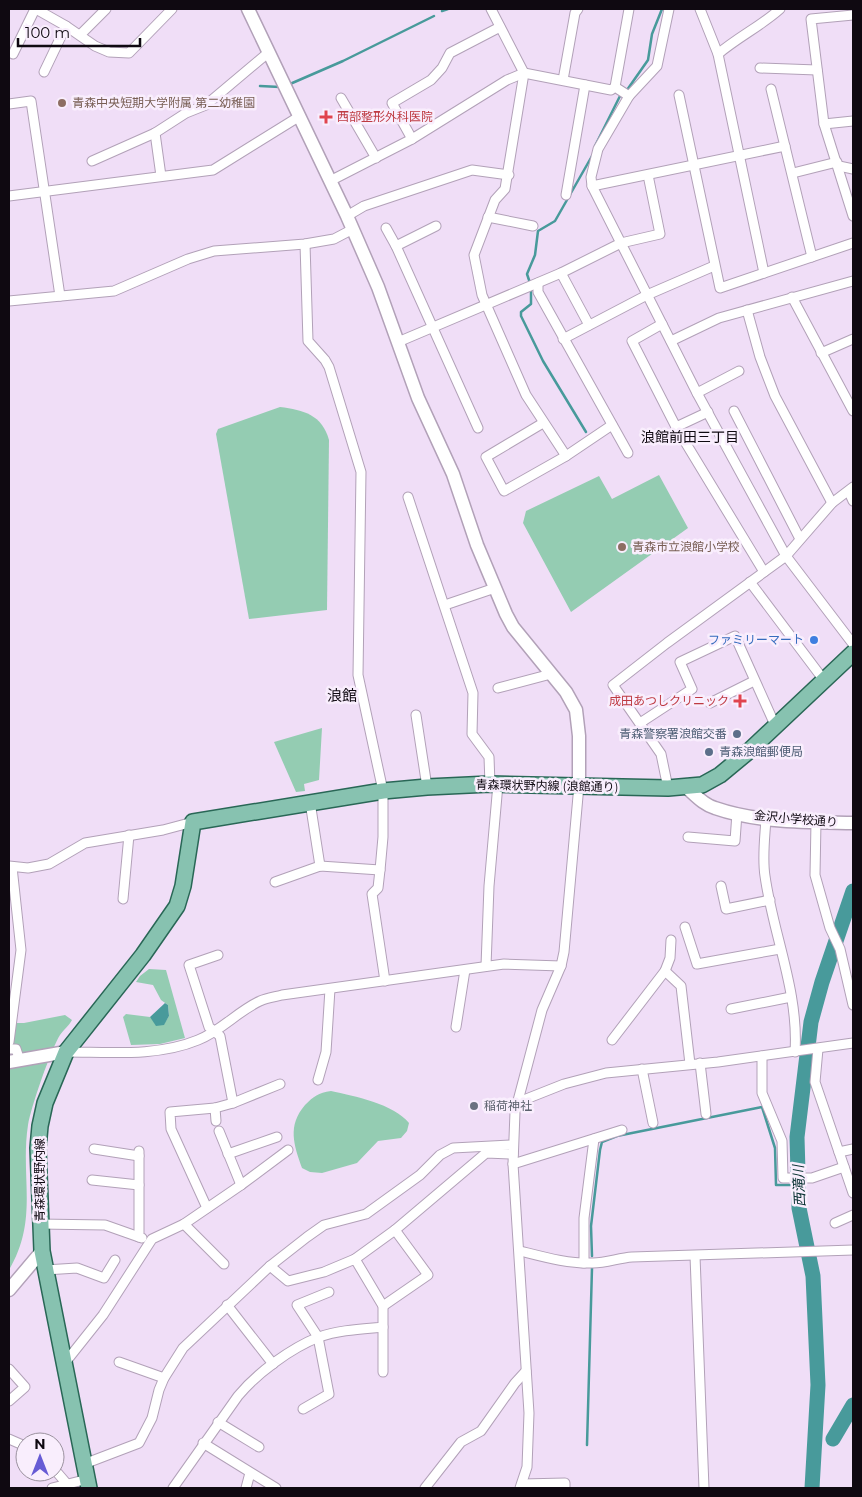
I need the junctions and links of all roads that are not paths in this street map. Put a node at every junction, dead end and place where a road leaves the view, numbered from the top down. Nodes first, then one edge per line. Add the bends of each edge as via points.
1 (36, 9) edge
2 (106, 9) edge
3 (172, 9) edge
4 (248, 9) edge
5 (578, 9) edge
6 (627, 9) edge
7 (669, 9) edge
8 (700, 9) edge
9 (780, 9) edge
10 (495, 10) edge
11 (853, 16) edge
12 (66, 26) junction
13 (500, 27) junction
14 (80, 35) junction
15 (268, 52) junction
16 (13, 54) dead end
17 (718, 54) junction
18 (760, 68) dead end
19 (817, 70) junction
20 (44, 72) dead end
21 (524, 73) junction
22 (563, 80) junction
23 (586, 85) junction
24 (615, 87) junction
25 (771, 89) dead end
26 (680, 95) dead end
27 (629, 96) junction
28 (341, 98) dead end
29 (9, 104) edge
30 (300, 116) junction
31 (853, 121) edge
32 (824, 124) junction
33 (155, 133) junction
34 (412, 139) junction
35 (785, 146) junction
36 (740, 156) junction
37 (376, 158) junction
38 (92, 161) dead end
39 (838, 164) junction
40 (694, 166) junction
41 (853, 169) edge
42 (793, 173) junction
43 (509, 175) junction
44 (648, 175) junction
45 (161, 176) junction
46 (330, 180) junction
47 (592, 186) junction
48 (44, 191) junction
49 (566, 194) dead end
50 (9, 196) edge
51 (347, 216) junction
52 (853, 216) edge
53 (488, 217) junction
54 (436, 226) dead end
55 (533, 226) dead end
56 (386, 228) dead end
57 (353, 229) junction
58 (621, 243) junction
59 (853, 243) edge
60 (305, 244) junction
61 (396, 246) junction
62 (812, 256) junction
63 (714, 266) junction
64 (561, 273) junction
65 (764, 273) junction
66 (853, 281) edge
67 (533, 285) junction
68 (647, 295) junction
69 (60, 296) junction
70 (792, 297) junction
71 (9, 299) edge
72 (485, 305) junction
73 (747, 310) junction
74 (662, 324) junction
75 (589, 325) junction
76 (432, 328) junction
77 (563, 339) junction
78 (853, 339) edge
79 (671, 341) junction
80 (398, 342) junction
81 (820, 353) junction
82 (739, 371) dead end
83 (697, 393) junction
84 (734, 411) dead end
85 (853, 411) edge
86 (708, 412) junction
87 (542, 423) junction
88 (612, 425) junction
89 (676, 427) junction
90 (478, 428) dead end
91 (628, 453) dead end
92 (566, 456) junction
93 (851, 489) edge
94 (408, 497) dead end
95 (853, 501) edge
96 (832, 503) junction
97 (800, 540) junction
98 (786, 556) junction
99 (764, 572) junction
100 (750, 582) junction
101 (495, 588) junction
102 (445, 605) junction
103 (853, 644) edge
104 (853, 653) edge
105 (551, 674) junction
106 (823, 679) junction
107 (754, 681) junction
108 (498, 688) dead end
109 (710, 703) dead end
110 (416, 714) dead end
111 (640, 723) junction
112 (775, 725) junction
113 (494, 784) junction
114 (579, 784) junction
115 (427, 787) junction
116 (668, 788) junction
117 (687, 788) junction
118 (383, 790) junction
119 (310, 802) junction
120 (737, 813) junction
121 (766, 818) junction
122 (193, 822) junction
123 (816, 822) junction
124 (853, 823) edge
125 (129, 835) junction
126 (688, 837) dead end
127 (320, 866) junction
128 (10, 867) edge
129 (380, 870) junction
130 (275, 882) dead end
131 (722, 886) dead end
132 (12, 899) edge
133 (123, 899) dead end
134 (770, 900) junction
135 (685, 927) dead end
136 (671, 940) dead end
137 (780, 949) junction
138 (218, 955) dead end
139 (486, 966) junction
140 (561, 966) junction
141 (465, 970) junction
142 (665, 971) junction
143 (385, 981) junction
144 (330, 989) junction
145 (791, 997) junction
146 (853, 1005) edge
147 (731, 1009) dead end
148 (10, 1019) edge
149 (456, 1027) dead end
150 (215, 1032) junction
151 (612, 1040) dead end
152 (9, 1042) edge
153 (853, 1043) edge
154 (9, 1049) edge
155 (816, 1049) junction
156 (66, 1052) junction
157 (797, 1052) junction
158 (762, 1056) junction
159 (15, 1061) edge
160 (695, 1064) junction
161 (642, 1069) junction
162 (318, 1080) dead end
163 (280, 1084) dead end
164 (233, 1102) junction
165 (516, 1103) junction
166 (215, 1108) junction
167 (706, 1114) dead end
168 (216, 1122) dead end
169 (653, 1123) dead end
170 (622, 1130) dead end
171 (219, 1131) dead end
172 (277, 1137) dead end
173 (594, 1139) junction
174 (94, 1149) dead end
175 (288, 1150) dead end
176 (512, 1150) junction
177 (853, 1150) edge
178 (839, 1152) junction
179 (228, 1154) junction
180 (513, 1164) junction
181 (844, 1167) junction
182 (92, 1180) dead end
183 (139, 1185) junction
184 (241, 1186) junction
185 (853, 1194) edge
186 (207, 1208) junction
187 (853, 1215) edge
188 (40, 1224) junction
189 (184, 1224) junction
190 (835, 1224) dead end
191 (395, 1230) junction
192 (139, 1237) junction
193 (152, 1239) junction
194 (853, 1250) edge
195 (42, 1251) junction
196 (520, 1251) junction
197 (695, 1256) junction
198 (355, 1259) junction
199 (115, 1260) dead end
200 (584, 1263) junction
201 (224, 1264) dead end
202 (270, 1266) junction
203 (45, 1270) junction
204 (9, 1290) edge
205 (329, 1292) dead end
206 (227, 1305) junction
207 (383, 1306) junction
208 (383, 1327) junction
209 (318, 1337) junction
210 (119, 1362) dead end
211 (64, 1364) junction
212 (273, 1364) junction
213 (9, 1369) edge
214 (526, 1371) junction
215 (383, 1372) dead end
216 (164, 1378) junction
217 (9, 1401) edge
218 (303, 1409) dead end
219 (218, 1422) junction
220 (203, 1443) junction
221 (259, 1447) dead end
222 (250, 1474) junction
223 (87, 1477) edge
224 (65, 1482) edge
225 (67, 1484) junction
226 (521, 1486) edge
227 (52, 1488) edge
228 (172, 1488) edge
229 (246, 1488) edge
230 (276, 1488) edge
231 (425, 1488) edge
232 (565, 1488) edge
233 (704, 1488) edge

1 - 12 street
1 - 16 street
2 - 14 street
3 - 14 street via 129,53 109,52
4 - 15 street
5 - 22 street
6 - 24 street
7 - 27 street via 657,66
8 - 17 street
9 - 17 street
10 - 13 street
11 - 19 street via 812,19
12 - 14 street
12 - 20 street
13 - 21 street
13 - 34 street via 450,53 431,80 392,103
15 - 30 street
15 - 33 street via 206,106 186,113
17 - 36 street
18 - 19 street
19 - 32 street
21 - 22 street
21 - 34 street via 507,80
21 - 43 street
22 - 23 street
23 - 24 street via 611,90
23 - 49 street
24 - 27 street
25 - 35 street
26 - 40 street
27 - 47 street via 598,150
28 - 37 street
29 - 48 street via 31,102
30 - 45 street via 214,170
30 - 46 street
31 - 32 street
32 - 39 street
33 - 38 street
33 - 45 street
34 - 37 street
35 - 36 street
35 - 42 street
36 - 40 street
36 - 65 street
37 - 46 street
39 - 41 street
39 - 42 street
39 - 52 street
40 - 44 street
40 - 63 street
42 - 62 street
43 - 51 street via 472,170 364,206
43 - 53 street via 506,189 495,200
44 - 47 street
44 - 58 street via 660,234
45 - 48 street
46 - 51 street
47 - 58 street
48 - 50 street
48 - 69 street
51 - 57 street
53 - 55 street
53 - 72 street via 474,255
54 - 61 street
56 - 61 street
57 - 60 street via 334,238
57 - 80 street
58 - 64 street
58 - 68 street
59 - 62 street
60 - 69 street via 214,251 114,291
60 - 118 street via 308,341 329,367 361,472 358,675
61 - 76 street
62 - 65 street
63 - 65 street via 720,288
63 - 68 street
64 - 67 street
64 - 75 street
66 - 70 street
67 - 72 street
67 - 77 street
68 - 74 street
68 - 75 street
69 - 71 street
70 - 73 street
70 - 81 street
72 - 76 street
72 - 87 street
73 - 79 street via 719,318
73 - 96 street via 775,396
74 - 79 street
74 - 89 street via 632,341
75 - 77 street
76 - 80 street
76 - 90 street
77 - 88 street
78 - 81 street
79 - 83 street
80 - 101 street via 418,398 453,474
81 - 85 street
82 - 83 street
83 - 86 street
84 - 97 street
86 - 89 street
86 - 98 street
87 - 92 street
87 - 92 street via 486,457 504,491
88 - 91 street
88 - 92 street
89 - 99 street
93 - 95 street
93 - 96 street
94 - 102 street
96 - 97 street
97 - 98 street
98 - 99 street
98 - 103 street
99 - 100 street
100 - 106 street
100 - 111 street via 613,685
101 - 102 street
101 - 105 street via 513,626
102 - 113 street via 473,693 472,734 489,757
104 - 106 main road, 青森環状野内線 (浪館通り)
105 - 108 street
105 - 114 street via 576,710
106 - 112 main road, 青森環状野内線 (浪館通り)
107 - 109 street
107 - 111 street via 735,636 680,662 692,689
107 - 112 street
110 - 115 street
111 - 116 street via 660,754
112 - 117 main road, 青森環状野内線 (浪館通り) via 720,775 710,782
113 - 114 main road, 青森環状野内線 (浪館通り)
113 - 115 main road, 青森環状野内線 (浪館通り)
113 - 139 street
114 - 116 main road, 青森環状野内線 (浪館通り)
114 - 140 street
115 - 118 main road, 青森環状野内線 (浪館通り)
116 - 117 main road, 青森環状野内線 (浪館通り)
117 - 120 street, 金沢小学校通り via 714,808
118 - 119 main road, 青森環状野内線 (浪館通り)
118 - 129 street
119 - 122 main road, 青森環状野内線 (浪館通り)
119 - 127 street
120 - 121 street, 金沢小学校通り
120 - 126 street via 735,841
121 - 123 street, 金沢小学校通り
121 - 134 street via 764,874
122 - 125 street
122 - 156 main road, 青森環状野内線 via 181,897 172,917
123 - 124 street, 金沢小学校通り
123 - 146 street via 814,875 840,949
125 - 128 street via 85,843 49,864
125 - 133 street
127 - 129 street
127 - 130 street
128 - 132 street
129 - 143 street via 378,888 372,894
131 - 134 street via 726,909
132 - 148 street via 20,950
134 - 137 street
135 - 137 street via 697,964
136 - 142 street
137 - 145 street
138 - 150 street via 189,965 209,1028
139 - 140 street
139 - 141 street
140 - 165 street via 542,1010
141 - 143 street
141 - 149 street
142 - 151 street
142 - 160 street via 682,986
143 - 144 street
144 - 150 street via 282,995 258,1002
144 - 162 street via 326,1052
145 - 147 street
145 - 157 street
148 - 152 street
150 - 156 street via 162,1050
150 - 164 street via 220,1036
153 - 155 street
154 - 159 street via 16,1049
155 - 157 street
155 - 178 street via 816,1082
156 - 159 street
156 - 188 main road, 青森環状野内線 via 40,1126
157 - 158 street
158 - 160 street
158 - 181 street via 762,1093 782,1142 783,1178 812,1178
160 - 161 street
160 - 167 street
161 - 165 street via 606,1073 564,1084
161 - 169 street
163 - 164 street
164 - 166 street
165 - 176 street
166 - 168 street
166 - 186 street via 170,1112 171,1128
170 - 173 street
171 - 179 street
172 - 179 street
173 - 180 street
173 - 200 street via 584,1218
174 - 183 street via 139,1154
175 - 184 street
176 - 180 street
176 - 191 street via 486,1153
176 - 202 street via 453,1148 366,1214 324,1225
177 - 178 street
178 - 181 street
179 - 184 street
180 - 196 street
181 - 185 street
182 - 183 street
183 - 192 street
184 - 186 street
186 - 189 street
187 - 190 street
188 - 192 street via 105,1225
188 - 195 main road, 青森環状野内線
189 - 193 street
189 - 201 street
191 - 198 street
191 - 207 street via 428,1275
192 - 193 street
193 - 211 street via 103,1315
194 - 197 street
195 - 203 main road, 青森環状野内線
195 - 204 street
196 - 200 street
196 - 214 street
197 - 200 street via 632,1257
197 - 233 street
198 - 202 street via 324,1272 288,1281
198 - 207 street
199 - 203 street via 104,1278 77,1268
202 - 206 street
203 - 211 main road, 青森環状野内線
205 - 209 street via 297,1305
206 - 212 street
206 - 216 street via 183,1348
207 - 208 street
208 - 209 street
208 - 215 street
209 - 212 street
209 - 218 street via 329,1394
210 - 216 street
211 - 223 main road, 青森環状野内線
212 - 219 street via 249,1383
213 - 217 street via 25,1387
214 - 226 street via 529,1413 527,1467
214 - 231 street via 481,1431 461,1442
216 - 223 street via 152,1418 138,1442
219 - 220 street
219 - 221 street
220 - 222 street
220 - 228 street
222 - 229 street
222 - 230 street
223 - 225 street
224 - 225 street
225 - 227 street
226 - 232 street via 565,1483

